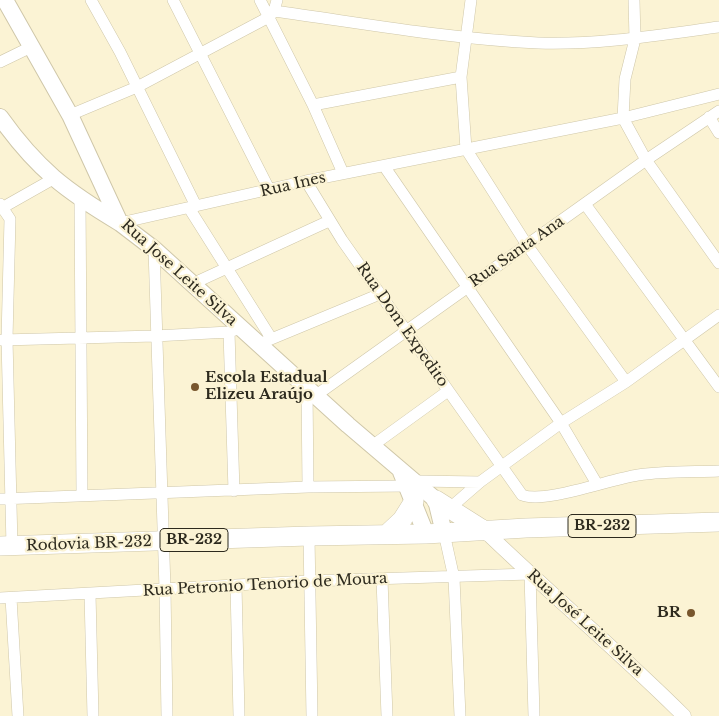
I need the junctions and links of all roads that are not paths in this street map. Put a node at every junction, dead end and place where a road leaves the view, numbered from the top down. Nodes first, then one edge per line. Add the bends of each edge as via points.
1 (5, 0) edge
2 (92, 0) edge
3 (173, 0) edge
4 (260, 0) edge
5 (471, 0) edge
6 (634, 0) edge
7 (273, 9) edge
8 (719, 27) edge
9 (464, 38) junction
10 (635, 39) junction
11 (31, 47) junction
12 (199, 54) junction
13 (0, 62) edge
14 (461, 76) junction
15 (137, 87) junction
16 (719, 94) edge
17 (312, 105) junction
18 (719, 111) edge
19 (70, 115) junction
20 (0, 117) edge
21 (709, 117) junction
22 (623, 118) junction
23 (719, 133) edge
24 (466, 149) junction
25 (646, 160) junction
26 (384, 166) junction
27 (343, 173) junction
28 (53, 179) junction
29 (306, 181) junction
30 (269, 189) junction
31 (80, 199) junction
32 (585, 204) junction
33 (1, 206) edge
34 (192, 207) junction
35 (330, 221) junction
36 (120, 222) junction
37 (527, 245) junction
38 (154, 249) junction
39 (719, 263) edge
40 (225, 267) junction
41 (192, 284) junction
42 (468, 287) junction
43 (380, 294) junction
44 (719, 315) edge
45 (235, 330) junction
46 (405, 331) junction
47 (156, 336) junction
48 (685, 338) junction
49 (4, 340) edge
50 (81, 340) junction
51 (265, 341) junction
52 (626, 382) junction
53 (719, 387) edge
54 (448, 391) junction
55 (311, 392) junction
56 (561, 423) junction
57 (372, 446) junction
58 (503, 466) junction
59 (719, 471) edge
60 (480, 482) junction
61 (597, 484) junction
62 (410, 485) junction
63 (308, 487) junction
64 (234, 491) junction
65 (162, 492) junction
66 (82, 495) junction
67 (5, 499) edge
68 (443, 504) junction
69 (719, 522) edge
70 (485, 531) junction
71 (387, 534) junction
72 (435, 534) junction
73 (309, 536) junction
74 (163, 541) junction
75 (6, 546) edge
76 (530, 574) junction
77 (454, 578) junction
78 (382, 579) junction
79 (308, 581) junction
80 (236, 585) junction
81 (165, 589) junction
82 (90, 594) junction
83 (6, 598) edge
84 (18, 716) edge
85 (92, 716) edge
86 (167, 716) edge
87 (238, 716) edge
88 (312, 716) edge
89 (386, 716) edge
90 (460, 716) edge
91 (534, 716) edge
92 (684, 716) edge

1 - 11 main road, Rua Jose Leite Silva
2 - 15 street
3 - 12 street
4 - 7 street
5 - 9 street
6 - 10 street
7 - 9 street
7 - 12 street
7 - 17 street
8 - 10 street
9 - 10 street via 540,43
9 - 14 street
10 - 22 street via 626,79
11 - 13 street
11 - 19 main road, Rua Jose Leite Silva
12 - 15 street
12 - 30 street
14 - 17 street
14 - 24 street
15 - 19 street
15 - 34 street
16 - 22 street, Rua Ines
17 - 27 street
18 - 21 street, Rua Santa Ana
19 - 36 main road, Rua Jose Leite Silva
20 - 28 main road
21 - 23 street
21 - 25 street, Rua Santa Ana
22 - 24 street, Rua Ines
22 - 25 street
24 - 26 street, Rua Ines
24 - 37 street
25 - 32 street, Rua Santa Ana
25 - 39 street
26 - 27 street, Rua Ines
26 - 42 street
27 - 29 street, Rua Ines
28 - 31 main road
28 - 33 street
29 - 30 street, Rua Ines
29 - 35 street, Rua Dom Expedito
30 - 34 street, Rua Ines
31 - 36 main road
31 - 50 street
32 - 37 street, Rua Santa Ana
32 - 48 street
33 - 49 street via 10,220
34 - 36 street, Rua Ines
34 - 40 street
35 - 40 street
35 - 43 street, Rua Dom Expedito
36 - 38 main road, Rua Jose Leite Silva
37 - 42 street, Rua Santa Ana
37 - 52 street
38 - 41 main road, Rua Jose Leite Silva
38 - 47 street
40 - 41 street
40 - 51 street
41 - 45 main road, Rua Jose Leite Silva
42 - 46 street, Rua Santa Ana
42 - 56 street
43 - 46 street, Rua Dom Expedito
43 - 51 street
44 - 48 street
45 - 47 street
45 - 51 main road, Rua Jose Leite Silva
45 - 64 street
46 - 54 street, Rua Dom Expedito
46 - 55 street, Rua Santa Ana
47 - 50 street
47 - 65 street
48 - 52 street
48 - 53 street
49 - 50 street
49 - 67 street
50 - 66 street
51 - 55 main road, Rua Jose Leite Silva
52 - 56 street
54 - 57 street
54 - 58 street, Rua Dom Expedito
55 - 57 main road, Rua Jose Leite Silva
55 - 63 street
56 - 58 street
56 - 61 street
57 - 62 main road, Rua Jose Leite Silva
58 - 60 street
58 - 61 street, Rua Dom Expedito via 522,495 530,498
59 - 61 street via 657,473
60 - 62 street
60 - 68 street
62 - 63 street
62 - 68 main road, Rua Jose Leite Silva
62 - 71 highway via 402,520
62 - 72 main road, Rua Jose Leite Silva
63 - 64 street
64 - 65 street
65 - 66 street
65 - 74 street
66 - 67 street
67 - 75 street
68 - 70 highway
68 - 72 main road
69 - 70 highway, BR-232
70 - 72 highway, BR-232
70 - 76 street, Rua José Leite Silva
71 - 72 highway, BR-232
71 - 73 highway, Rodovia BR-232 / BR-232
72 - 77 street
73 - 74 highway, Rodovia BR-232 / BR-232
73 - 79 street
74 - 75 highway, Rodovia BR-232 / BR-232
74 - 81 street
76 - 77 street, Rua Petronio Tenorio de Moura
76 - 91 street
76 - 92 street, Rua José Leite Silva via 621,654
77 - 78 street, Rua Petronio Tenorio de Moura
77 - 90 street
78 - 79 street, Rua Petronio Tenorio de Moura
78 - 89 street
79 - 80 street, Rua Petronio Tenorio de Moura
79 - 88 street
80 - 81 street, Rua Petronio Tenorio de Moura
80 - 87 street
81 - 82 street, Rua Petronio Tenorio de Moura
81 - 86 street
82 - 83 street, Rua Petronio Tenorio de Moura
82 - 85 street
83 - 84 street

